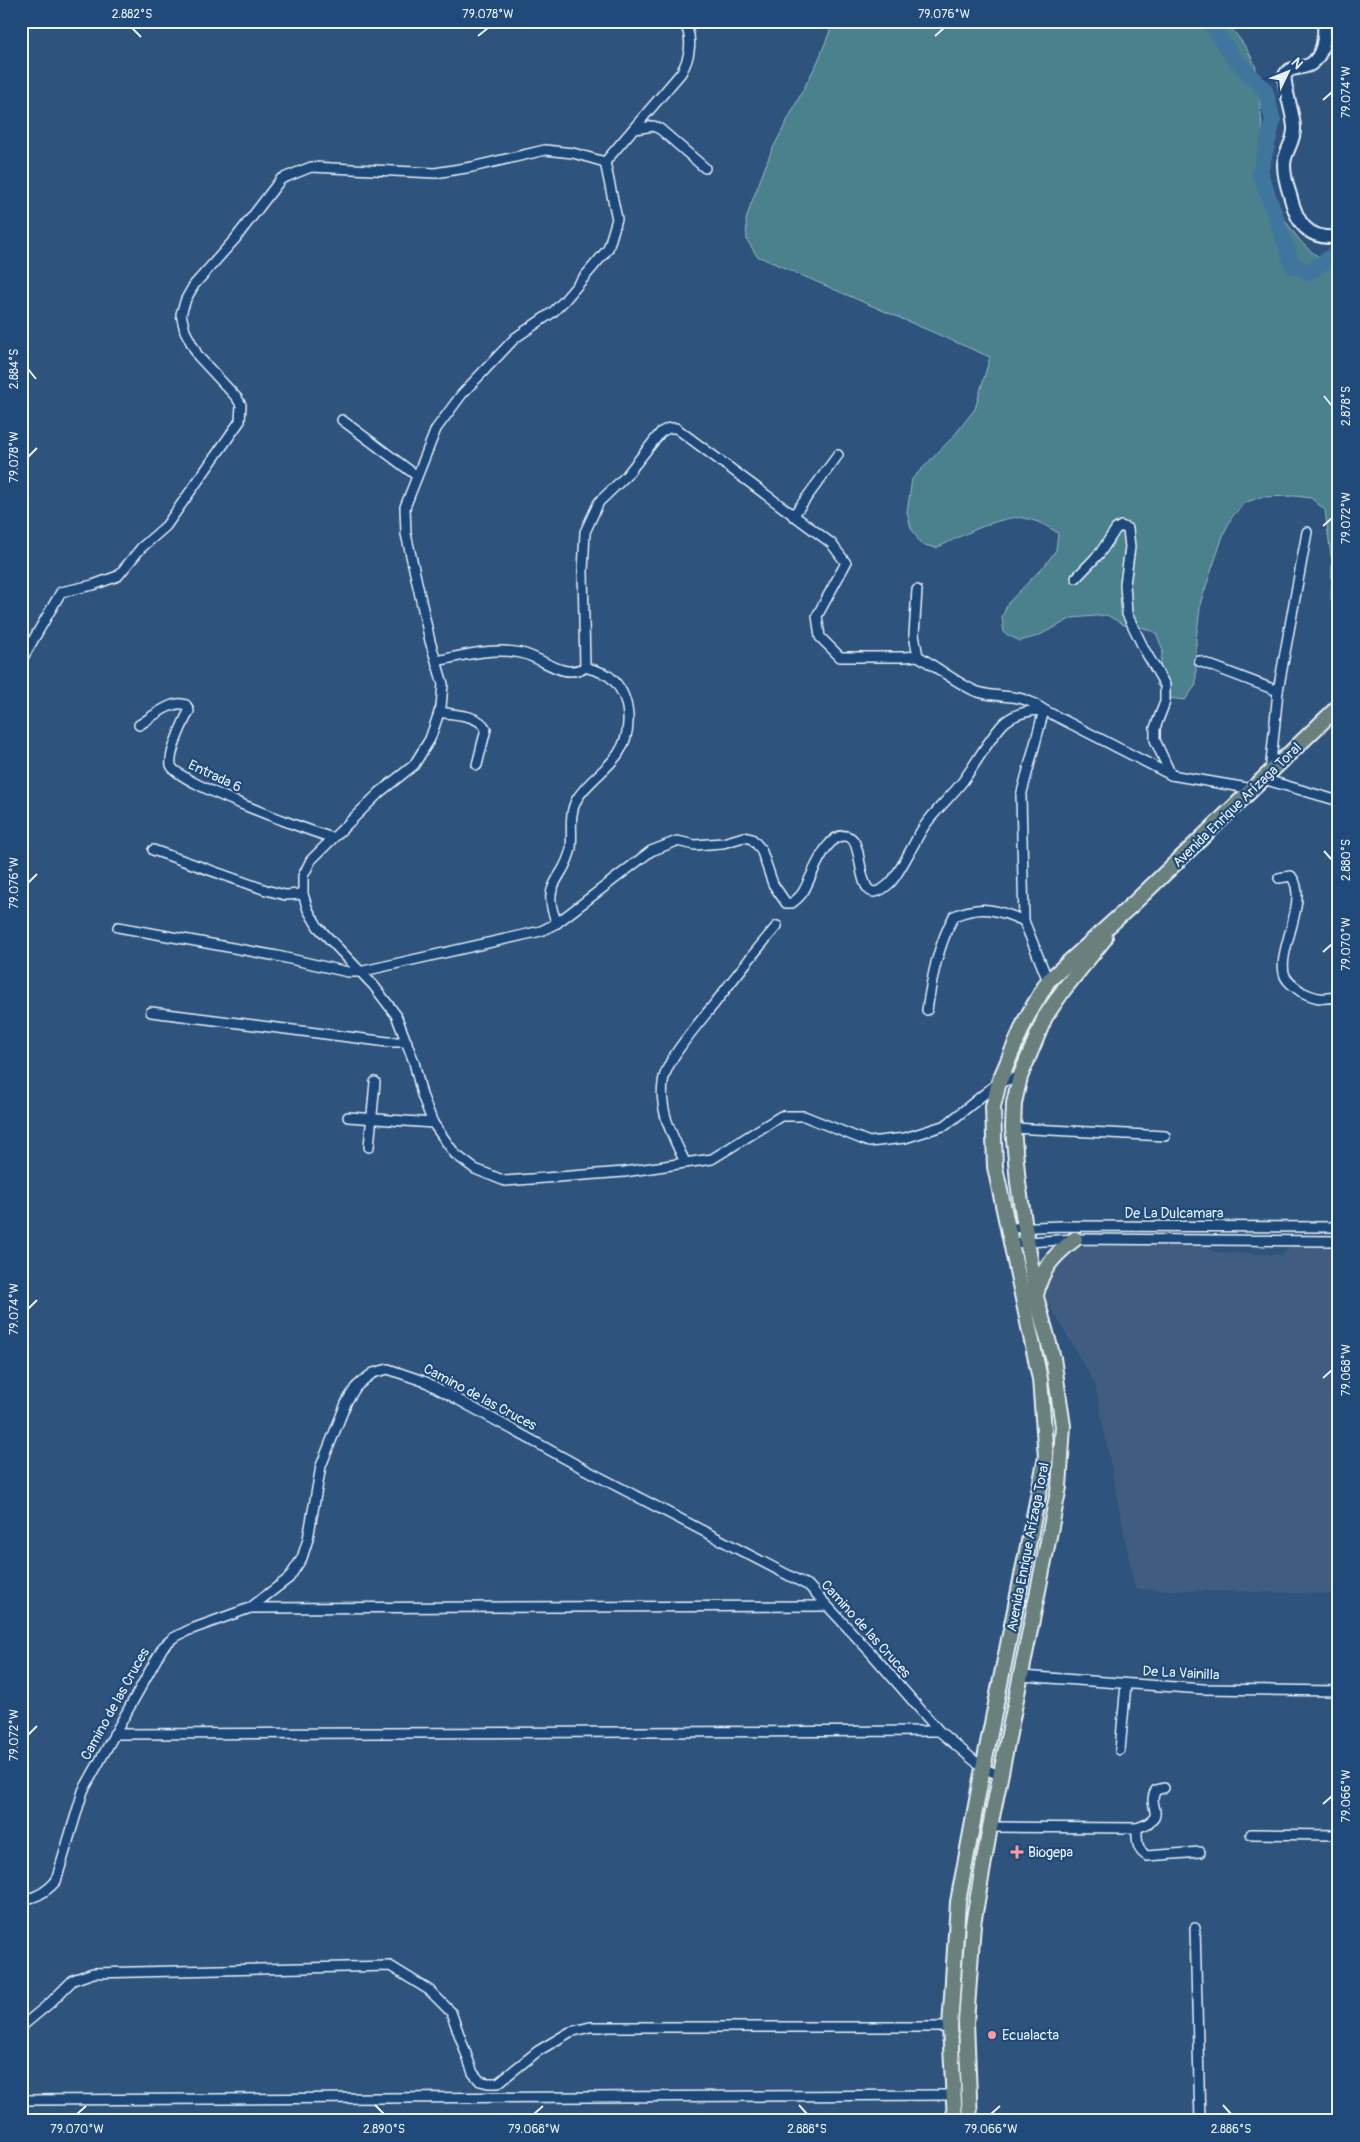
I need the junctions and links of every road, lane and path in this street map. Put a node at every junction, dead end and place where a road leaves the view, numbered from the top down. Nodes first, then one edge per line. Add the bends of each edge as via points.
1 (683, 21) edge
2 (1324, 21) edge
3 (635, 129) junction
4 (605, 162) junction
5 (706, 168) dead end
6 (1339, 237) edge
7 (342, 420) dead end
8 (838, 455) dead end
9 (417, 476) junction
10 (793, 516) junction
11 (1308, 532) dead end
12 (1076, 578) dead end
13 (917, 590) dead end
14 (918, 656) junction
15 (21, 661) edge
16 (437, 661) junction
17 (1199, 661) dead end
18 (585, 667) junction
19 (1278, 691) junction
20 (1339, 706) edge
21 (1044, 710) junction
22 (439, 712) junction
23 (140, 725) dead end
24 (477, 765) dead end
25 (1171, 775) junction
26 (1262, 781) junction
27 (1339, 801) edge
28 (333, 838) junction
29 (153, 850) dead end
30 (1279, 878) dead end
31 (303, 894) junction
32 (1134, 903) junction
33 (1024, 921) junction
34 (557, 923) junction
35 (777, 926) dead end
36 (118, 927) dead end
37 (359, 972) junction
38 (1048, 981) junction
39 (1339, 996) edge
40 (927, 1010) dead end
41 (151, 1012) dead end
42 (407, 1042) junction
43 (1020, 1077) junction
44 (375, 1082) dead end
45 (999, 1082) junction
46 (348, 1117) dead end
47 (372, 1119) junction
48 (433, 1123) junction
49 (1013, 1128) junction
50 (1166, 1136) dead end
51 (369, 1147) dead end
52 (686, 1162) junction
53 (1026, 1227) junction
54 (1339, 1227) edge
55 (1009, 1228) junction
56 (1075, 1239) junction
57 (1339, 1241) edge
58 (1012, 1243) junction
59 (1027, 1243) junction
60 (1036, 1297) junction
61 (826, 1606) junction
62 (250, 1608) junction
63 (1021, 1676) junction
64 (1126, 1684) junction
65 (1339, 1691) edge
66 (939, 1731) junction
67 (114, 1734) junction
68 (1120, 1750) dead end
69 (983, 1768) junction
70 (1001, 1776) junction
71 (1164, 1788) dead end
72 (990, 1827) junction
73 (1137, 1828) junction
74 (1252, 1834) dead end
75 (1339, 1835) edge
76 (1200, 1852) dead end
77 (21, 1899) edge
78 (1195, 1928) dead end
79 (21, 2027) edge
80 (950, 2027) junction
81 (952, 2095) junction
82 (21, 2100) edge
83 (1339, 2120) edge
84 (955, 2121) edge
85 (970, 2121) edge
86 (1200, 2121) edge
87 (1295, 2121) edge

1 - 3 street via 687,26 690,47 688,61 682,73
2 - 6 street via 1325,35 1318,56 1304,68 1292,69 1284,77 1294,131 1284,164 1295,216 1306,230 1318,236
3 - 4 street
3 - 5 street via 653,126 660,129
4 - 9 street via 617,219 608,249 564,301 515,338 462,394 436,429
4 - 15 street via 545,150 436,173 311,167 281,178 235,239 194,285 181,314 185,331 198,356 241,405 240,421 166,526 141,548 118,576 61,592
7 - 9 street
8 - 10 street
9 - 16 street via 406,507 406,534
10 - 14 street via 831,543 846,562 817,616 820,637 840,657
10 - 18 street via 676,428 661,432 626,476 598,502 585,532
11 - 19 street
12 - 25 street via 1100,553 1116,529 1121,526 1128,529 1127,614 1165,685 1165,702 1155,728 1155,740
13 - 14 street via 914,635
14 - 21 street via 976,692 1022,697
16 - 18 street via 468,654 506,652 521,653 567,672 577,672
16 - 22 street via 443,684
17 - 19 street
18 - 34 street via 610,677 628,707 628,731 619,753 583,790 571,813 570,849 552,887 550,907
19 - 26 street
20 - 26 main road, Avenida Enrique Arízaga Toral
21 - 25 street
21 - 33 street via 1021,796
21 - 34 street via 1024,712 1004,724 962,783 924,826 891,882 879,891 866,887 862,881 858,845 851,837 841,836 832,840 817,861 802,894 792,903 786,903 780,896 762,849 752,839 744,837 696,845 677,841 651,851
22 - 24 street via 482,722 486,729
22 - 28 street via 430,739 414,765 380,792
23 - 28 street, Entrada 6 via 172,706 186,704 189,711 172,757 174,771 225,797
25 - 26 street
26 - 27 street
26 - 32 main road, Avenida Enrique Arízaga Toral
28 - 31 street via 311,860 303,876
29 - 31 street via 266,890 286,895
30 - 39 street via 1291,876 1297,887 1294,921 1283,973 1288,982 1304,993 1325,1000
31 - 37 street via 318,927
32 - 38 main road, Avenida Enrique Arízaga Toral
32 - 43 main road, Avenida Enrique Arízaga Toral via 1045,1017
33 - 38 street
33 - 40 street via 980,908 954,916 941,943
34 - 37 street via 541,931
35 - 52 street via 666,1069 663,1096 667,1126
36 - 37 street
37 - 42 street via 396,1015
38 - 45 main road, Avenida Enrique Arízaga Toral via 1027,1017
41 - 42 street
42 - 48 street
43 - 45 street
43 - 49 main road, Avenida Enrique Arízaga Toral via 1014,1102
44 - 47 street
45 - 52 street via 946,1125 905,1138 869,1142 804,1116 781,1116 712,1158
45 - 55 main road, Avenida Enrique Arízaga Toral via 993,1106 994,1167
46 - 47 street
47 - 48 street
47 - 51 street
48 - 52 street via 455,1154 475,1169 505,1181 624,1172
49 - 50 street
49 - 53 main road, Avenida Enrique Arízaga Toral
53 - 54 street, De La Dulcamara
53 - 55 street, De La Dulcamara
53 - 59 main road, Avenida Enrique Arízaga Toral
55 - 58 main road, Avenida Enrique Arízaga Toral
56 - 57 street, De La Dulcamara
56 - 59 street, De La Dulcamara
56 - 60 main road via 1043,1270
58 - 59 street, De La Dulcamara
58 - 69 main road, Avenida Enrique Arízaga Toral via 1040,1379 1046,1457
59 - 60 main road, Avenida Enrique Arízaga Toral
60 - 63 main road, Avenida Enrique Arízaga Toral via 1054,1358 1063,1426 1062,1460
61 - 62 street
61 - 62 street, Camino de las Cruces via 809,1586 426,1382 388,1369 364,1379 347,1401 322,1466 302,1558 289,1578
61 - 66 street, Camino de las Cruces
62 - 67 street, Camino de las Cruces via 190,1630 163,1647
63 - 64 street, De La Vainilla
63 - 70 main road, Avenida Enrique Arízaga Toral
64 - 65 street, De La Vainilla
64 - 68 street
66 - 67 street
66 - 69 street, Camino de las Cruces
67 - 77 street, Camino de las Cruces via 79,1800 56,1881 40,1894
69 - 70 street, Camino de las Cruces
69 - 80 main road, Avenida Enrique Arízaga Toral via 958,1902
70 - 72 main road, Avenida Enrique Arízaga Toral
71 - 73 street via 1154,1794 1154,1817 1150,1823
72 - 73 street
72 - 85 main road, Avenida Enrique Arízaga Toral via 973,1924 966,2022
73 - 76 street via 1138,1847 1147,1856
74 - 75 street
78 - 86 street
79 - 80 street via 73,1980 93,1973 390,1966 429,1990 451,2012 473,2073 480,2081 488,2083 498,2083 538,2051 570,2032 590,2027
80 - 81 main road, Avenida Enrique Arízaga Toral
81 - 82 street
81 - 84 main road, Avenida Enrique Arízaga Toral
83 - 87 street

